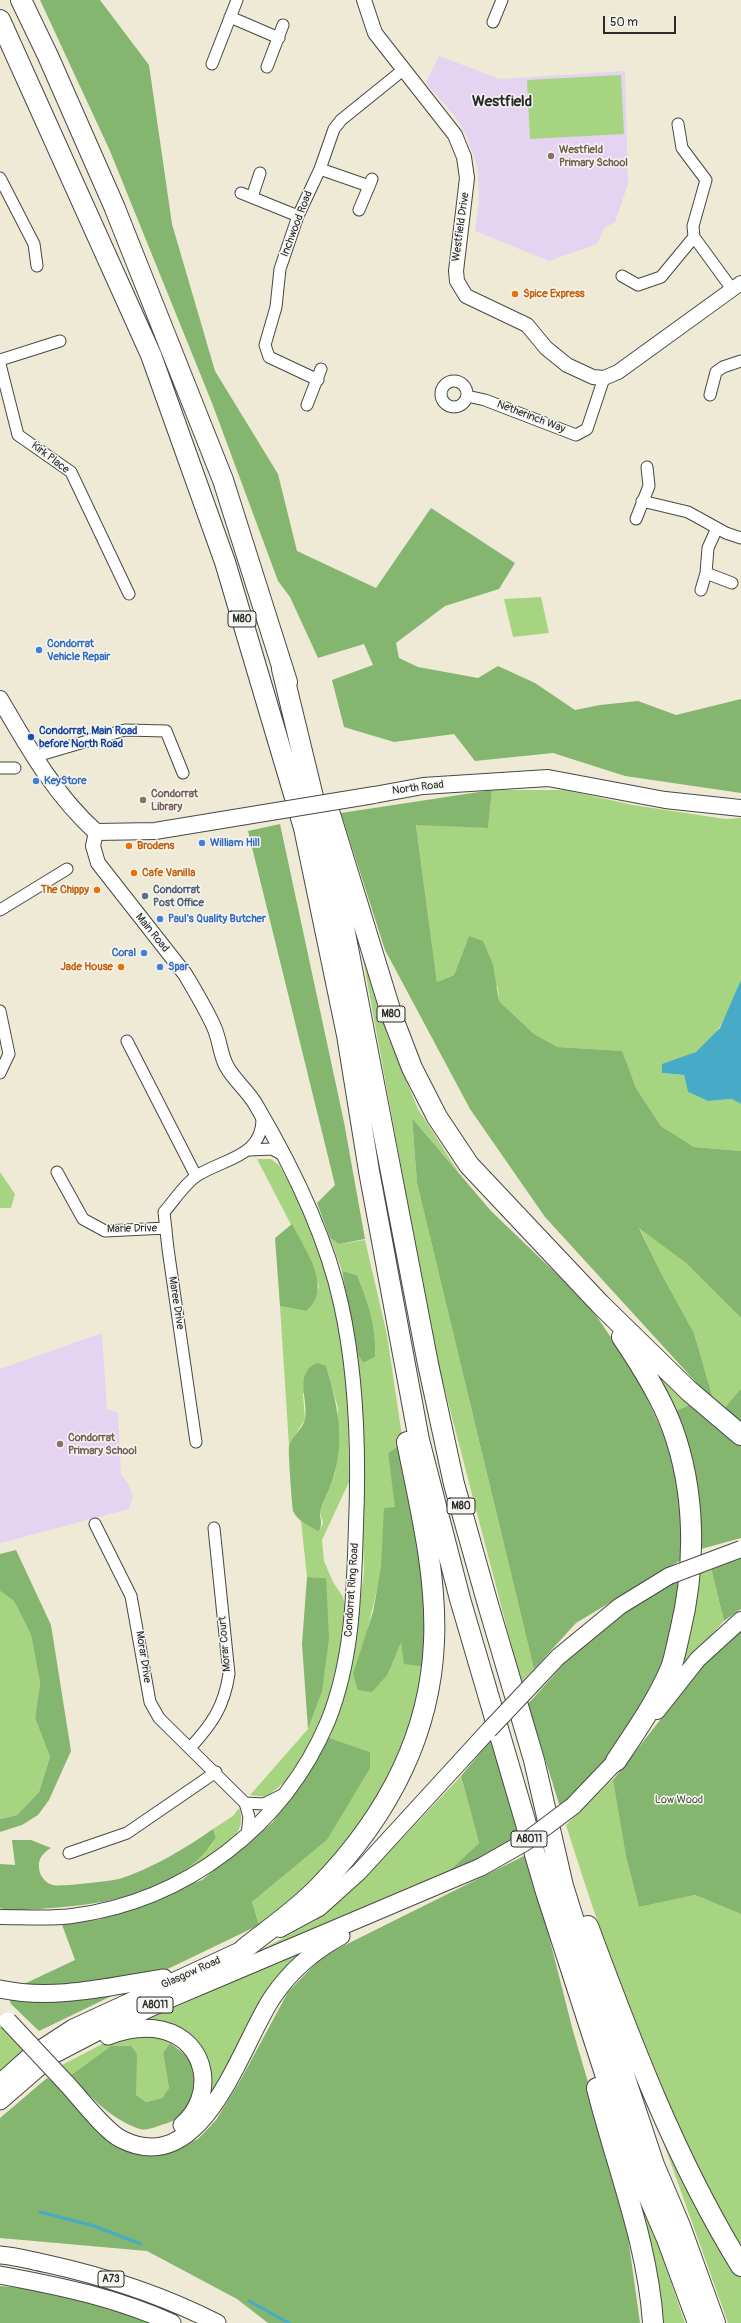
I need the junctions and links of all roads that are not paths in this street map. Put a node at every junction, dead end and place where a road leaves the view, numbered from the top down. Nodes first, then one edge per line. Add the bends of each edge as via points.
1 (21, 0) edge
2 (237, 0) edge
3 (364, 0) edge
4 (502, 0) edge
5 (230, 17) junction
6 (0, 20) edge
7 (493, 22) dead end
8 (284, 25) dead end
9 (279, 38) junction
10 (212, 64) dead end
11 (267, 67) dead end
12 (404, 70) junction
13 (678, 124) dead end
14 (320, 169) junction
15 (260, 173) dead end
16 (0, 178) edge
17 (241, 193) dead end
18 (252, 198) junction
19 (359, 210) dead end
20 (298, 216) junction
21 (694, 237) junction
22 (37, 266) dead end
23 (622, 276) dead end
24 (737, 286) edge
25 (60, 341) dead end
26 (0, 360) edge
27 (741, 361) edge
28 (0, 364) edge
29 (604, 378) junction
30 (710, 395) dead end
31 (467, 396) dead end
32 (307, 405) dead end
33 (648, 467) dead end
34 (642, 501) junction
35 (636, 519) dead end
36 (718, 528) junction
37 (741, 538) edge
38 (706, 573) junction
39 (732, 583) dead end
40 (701, 590) dead end
41 (129, 594) dead end
42 (282, 669) junction
43 (0, 699) edge
44 (33, 757) junction
45 (0, 768) edge
46 (15, 768) dead end
47 (183, 773) dead end
48 (741, 808) edge
49 (96, 832) junction
50 (67, 869) dead end
51 (0, 910) edge
52 (0, 1010) edge
53 (127, 1041) dead end
54 (0, 1073) edge
55 (262, 1114) junction
56 (249, 1150) junction
57 (283, 1155) junction
58 (57, 1172) dead end
59 (196, 1176) junction
60 (305, 1199) joint
61 (166, 1228) junction
62 (384, 1249) junction
63 (600, 1304) junction
64 (741, 1435) edge
65 (196, 1442) dead end
66 (95, 1524) dead end
67 (214, 1528) dead end
68 (741, 1549) edge
69 (741, 1620) edge
70 (190, 1748) junction
71 (534, 1760) junction
72 (616, 1762) junction
73 (216, 1772) junction
74 (288, 1792) junction
75 (245, 1803) junction
76 (247, 1836) junction
77 (69, 1853) dead end
78 (424, 1891) junction
79 (546, 1892) junction
80 (0, 1916) edge
81 (244, 1949) junction
82 (187, 1975) junction
83 (0, 1989) edge
84 (4, 2017) edge
85 (53, 2056) junction
86 (0, 2083) edge
87 (0, 2101) edge
88 (93, 2112) junction
89 (0, 2255) edge
90 (741, 2266) edge
91 (0, 2275) edge
92 (172, 2323) edge
93 (216, 2323) edge
94 (653, 2323) edge
95 (698, 2323) edge
96 (716, 2323) edge

1 - 42 highway, M80 via 114,206 223,480
2 - 5 street
3 - 12 street, Westfield Drive via 375,34
4 - 7 street
5 - 9 street
5 - 10 street
6 - 62 highway, M80 via 151,356 225,562 304,828 347,1035
8 - 9 street
9 - 11 street
12 - 14 street, Inchwood Road via 341,120 334,129
12 - 29 street, Westfield Drive via 455,135 464,157 467,178 456,271 460,288 466,296 527,325 546,348 567,365 593,377
13 - 21 street via 682,148 706,180 694,226
14 - 19 street via 370,182
14 - 20 street, Inchwood Road
15 - 18 street
16 - 22 street via 34,244
17 - 18 street
18 - 20 street
20 - 32 street, Inchwood Road via 280,268 276,307 265,345 269,357 319,375
21 - 23 street via 660,277 638,285
21 - 24 street
24 - 29 street via 618,372
25 - 26 street
27 - 30 street via 716,372
28 - 41 street, Kirk Place via 18,435 70,472
29 - 31 street, Netherinch Way via 588,429 576,435 486,400
33 - 34 street via 649,486
34 - 35 street
34 - 36 street via 688,512
36 - 37 street
36 - 38 street via 708,548
38 - 39 street
38 - 40 street
42 - 63 highway, M80 via 360,907 392,1016 437,1117 469,1165
42 - 71 highway, M80 via 341,912 428,1364 454,1484
43 - 44 main road
44 - 47 street via 125,730 166,732
44 - 49 main road via 61,797
45 - 46 street
48 - 49 main road, North Road, bridge via 665,800 548,778 423,786 155,831
49 - 55 street, Main Road via 93,846 98,863 185,974 215,1028 227,1067
50 - 51 street
52 - 54 street via 10,1054
53 - 59 street
55 - 56 street, Maree Drive via 262,1128 258,1141
55 - 57 street, Main Road
56 - 57 street via 272,1150
56 - 59 street, Maree Drive
57 - 60 street, Main Road
58 - 61 street, Marie Drive via 83,1219 105,1231
59 - 61 street, Maree Drive via 164,1212
60 - 74 street, Condorrat Ring Road via 325,1249 341,1303 353,1375 357,1494 352,1622 342,1675 328,1719 307,1762
61 - 65 street, Maree Drive
62 - 79 highway, M80 via 421,1448 460,1599
62 - 81 highway, M80 via 398,1399 424,1529 432,1590 434,1642 430,1684 419,1730 402,1775 379,1815 351,1853 317,1889
63 - 64 highway, M80 via 689,1391
63 - 72 highway, M80 via 644,1369 672,1427 688,1483 692,1561 685,1611 671,1667 644,1720
66 - 70 street, Morar Drive via 131,1596 150,1702 159,1718
67 - 70 street, Morar Court via 229,1674 219,1711
68 - 81 main road, Glasgow Road, bridge via 669,1576 620,1606 558,1658 359,1872 319,1908
69 - 72 main road via 698,1659
70 - 73 street, Morar Drive
71 - 90 highway via 577,1895 643,2066 680,2154 706,2207
71 - 96 highway, M80 via 563,1886 593,1982 654,2165
72 - 78 main road, A8011, bridge via 573,1806 525,1842 481,1867
73 - 75 street, Morar Drive
73 - 77 street via 127,1833
74 - 75 street via 264,1804
74 - 76 street, Condorrat Ring Road
75 - 76 street via 249,1817
76 - 80 street, Condorrat Ring Road via 206,1868 157,1893 72,1916
78 - 85 main road, A8011 via 172,1998 97,2032
78 - 88 main road via 330,1942 291,1974 262,2014 217,2100 202,2121 187,2134 166,2144 137,2145 113,2134
79 - 94 highway via 626,2192 644,2267
79 - 95 highway, M80 via 639,2174 667,2239
81 - 82 main road, Glasgow Road / A8011
82 - 83 main road via 99,1990 25,1993
82 - 86 main road, Glasgow Road / A8011 via 73,2028 30,2056
84 - 88 main road, bridge
85 - 87 main road, A8011
85 - 88 main road via 117,2033 145,2028 176,2035 187,2042 198,2057 204,2082 202,2096 194,2113 176,2129 161,2134 141,2135 124,2130
89 - 93 main road, A73 via 82,2271 124,2283 156,2294
91 - 92 main road, A73 via 79,2290 117,2301

